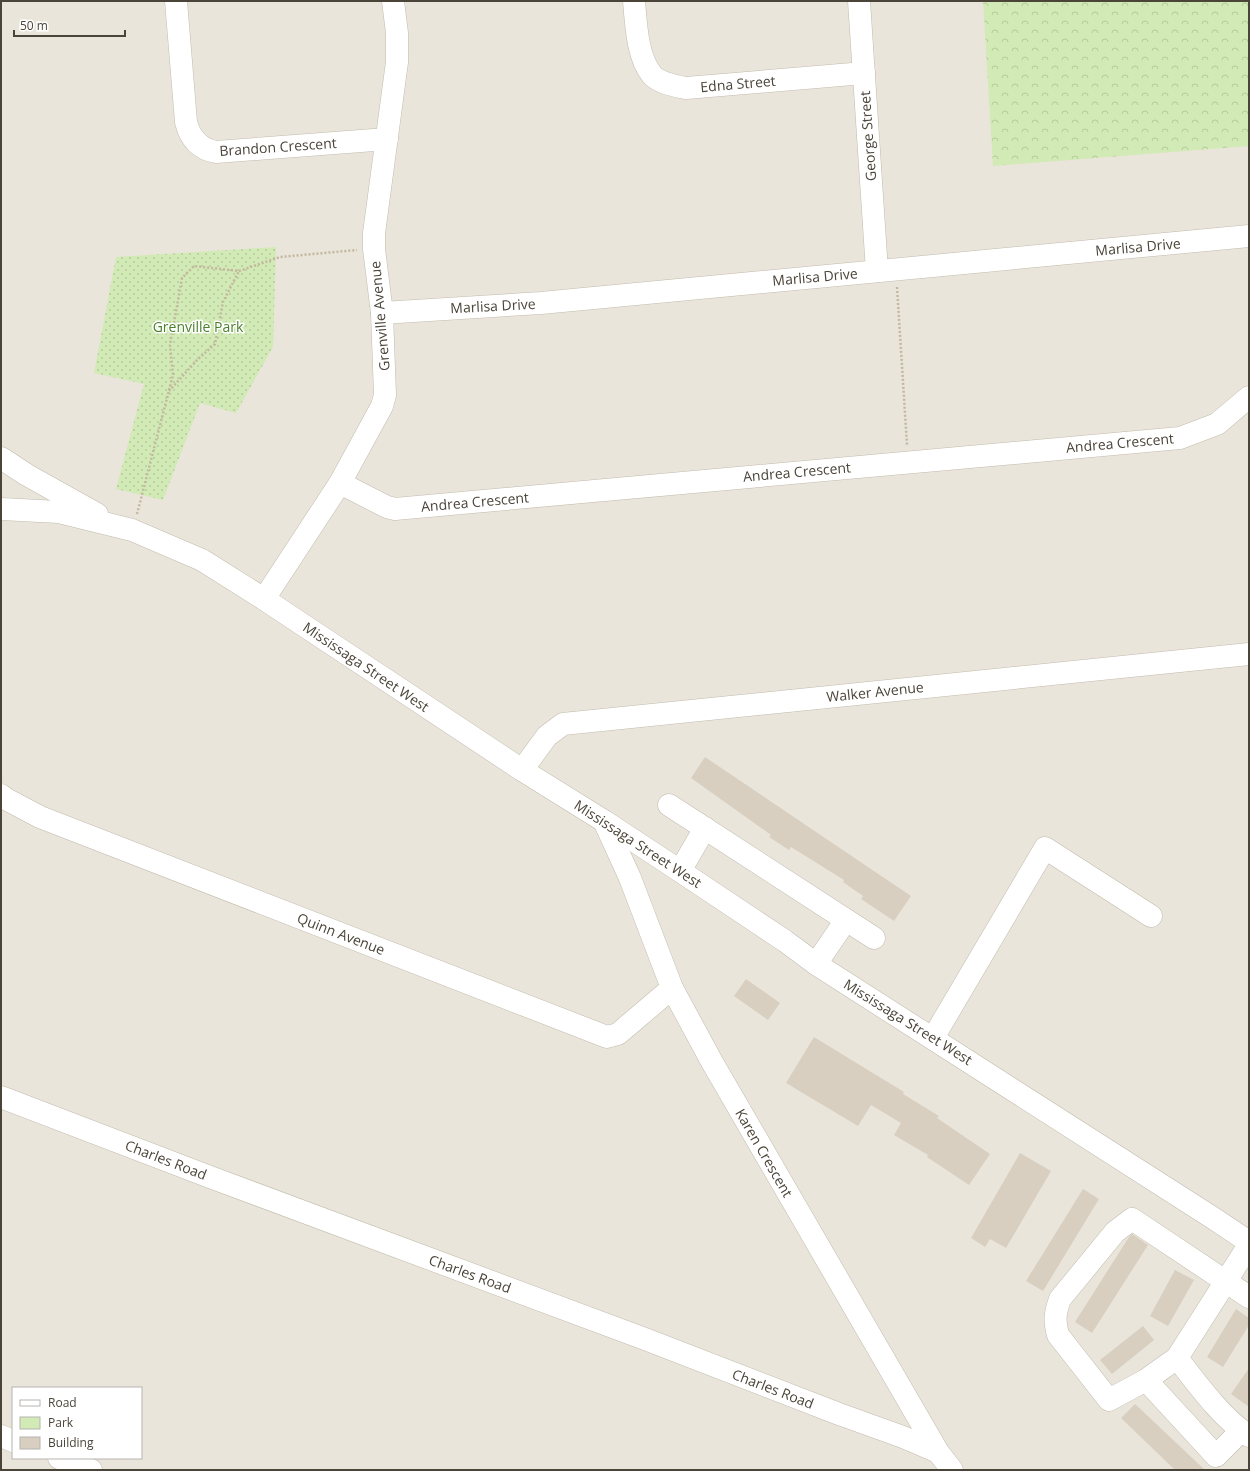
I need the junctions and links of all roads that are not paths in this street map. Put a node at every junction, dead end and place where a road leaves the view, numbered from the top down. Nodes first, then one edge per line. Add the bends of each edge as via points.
1 (176, 1) edge
2 (394, 1) edge
3 (634, 1) edge
4 (859, 1) edge
5 (864, 73) junction
6 (387, 139) junction
7 (1249, 236) edge
8 (886, 270) junction
9 (382, 313) junction
10 (1249, 397) edge
11 (1, 458) edge
12 (340, 483) junction
13 (1, 509) edge
14 (126, 528) junction
15 (264, 599) junction
16 (1249, 654) edge
17 (522, 770) junction
18 (1, 795) edge
19 (669, 805) dead end
20 (604, 821) junction
21 (704, 828) junction
22 (680, 871) junction
23 (1150, 916) dead end
24 (846, 920) junction
25 (874, 938) dead end
26 (816, 964) junction
27 (672, 988) junction
28 (933, 1038) junction
29 (1, 1096) edge
30 (1249, 1244) edge
31 (1226, 1282) junction
32 (1249, 1297) edge
33 (1177, 1358) junction
34 (1146, 1380) junction
35 (1245, 1433) edge
36 (1, 1436) edge
37 (12, 1441) edge
38 (938, 1452) junction
39 (62, 1459) edge
40 (91, 1470) edge
41 (952, 1470) edge

1 - 6 street, Brandon Crescent via 186,122 194,141 216,152
2 - 6 street, Grenville Avenue via 397,62
3 - 5 street, Edna Street via 638,41 644,60 652,76 668,84 686,88
4 - 5 street, George Street
5 - 8 street, George Street
6 - 9 street, Grenville Avenue via 374,233
7 - 8 street, Marlisa Drive
8 - 9 street, Marlisa Drive via 541,303
9 - 12 street, Grenville Avenue via 385,394 382,406
10 - 12 street, Andrea Crescent via 1216,424 1180,438 395,509
11 - 14 street via 27,476
12 - 15 street, Grenville Avenue
13 - 14 street, Mississaga Street West via 59,512
14 - 15 street, Mississaga Street West via 202,560
15 - 17 street, Mississaga Street West
16 - 17 street, Walker Avenue via 563,724 547,736
17 - 20 street, Mississaga Street West
18 - 27 street, Quinn Avenue via 40,818 607,1037 618,1034
19 - 21 street
20 - 22 street, Mississaga Street West
20 - 27 street, Karen Crescent via 630,878
21 - 22 street
21 - 24 street
22 - 26 street, Mississaga Street West
23 - 28 street via 1045,848
24 - 25 street
24 - 26 street
26 - 28 street, Mississaga Street West
27 - 38 street, Karen Crescent via 712,1062
28 - 30 street, Mississaga Street West via 1213,1218
29 - 38 street, Charles Road via 902,1436
30 - 31 street
31 - 32 street
31 - 33 street
31 - 34 street via 1132,1219 1115,1232 1070,1287 1060,1300 1054,1323 1058,1334 1109,1400
33 - 34 street
33 - 35 street via 1209,1398
34 - 35 street via 1216,1456
36 - 37 street
38 - 41 street, Karen Crescent
39 - 40 street

